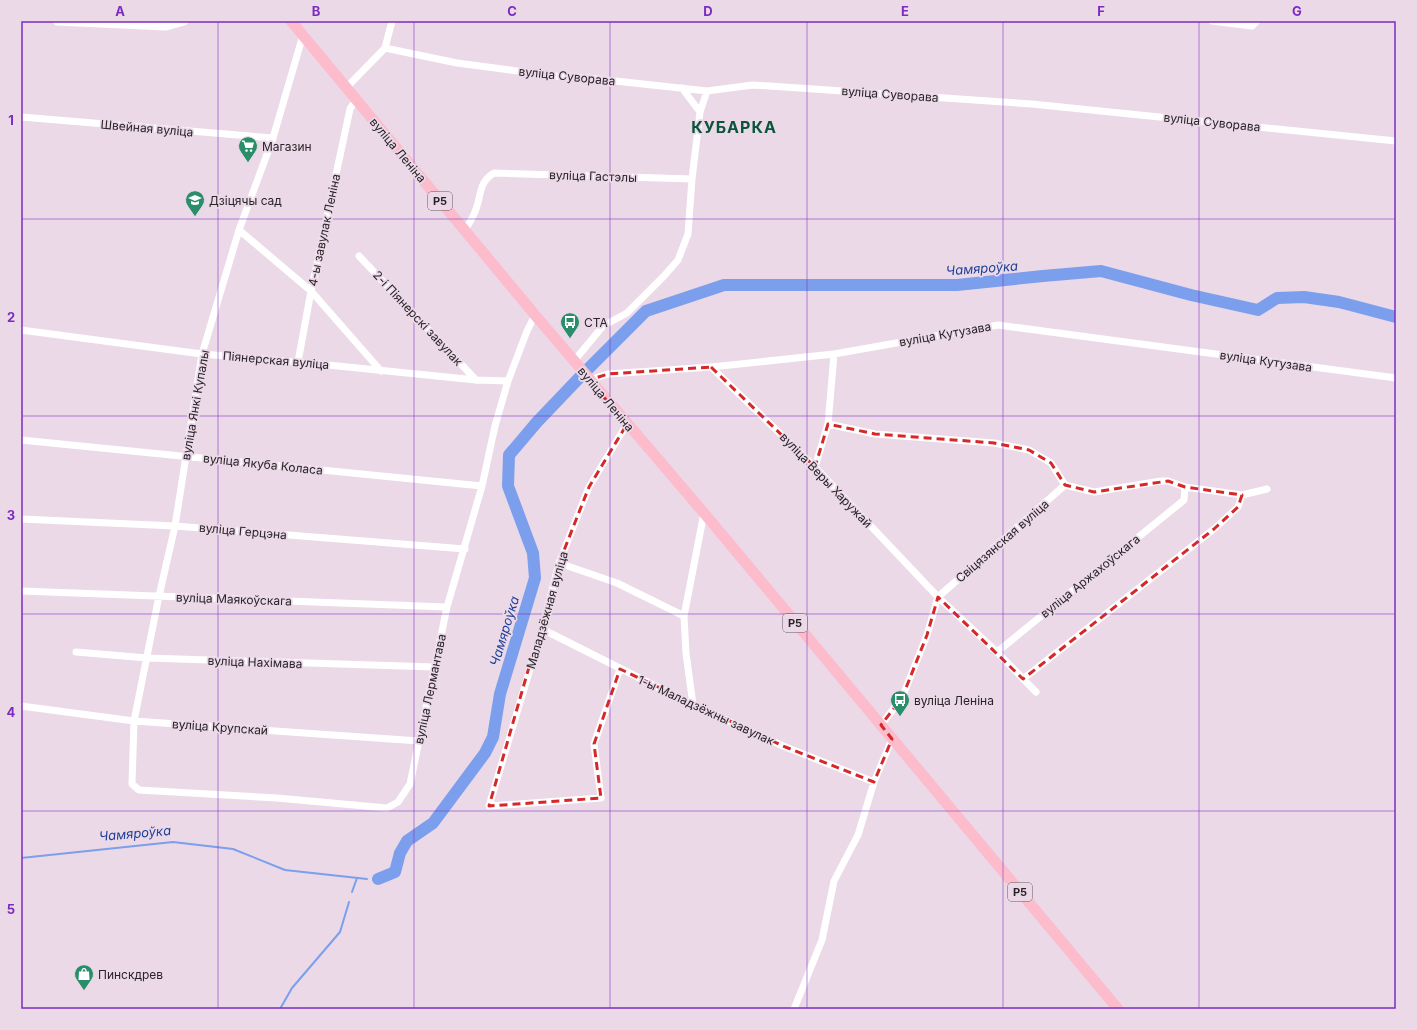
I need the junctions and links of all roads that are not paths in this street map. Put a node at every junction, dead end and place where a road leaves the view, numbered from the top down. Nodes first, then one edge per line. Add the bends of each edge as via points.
1 (57, 21) edge
2 (184, 21) edge
3 (292, 21) edge
4 (392, 21) edge
5 (1212, 21) edge
6 (1257, 21) edge
7 (304, 35) junction
8 (385, 48) junction
9 (346, 88) junction
10 (682, 88) junction
11 (707, 90) junction
12 (356, 100) junction
13 (700, 112) junction
14 (21, 117) edge
15 (273, 138) junction
16 (1396, 141) edge
17 (692, 179) junction
18 (239, 230) junction
19 (465, 230) junction
20 (359, 256) dead end
21 (310, 291) junction
22 (535, 315) junction
23 (21, 330) edge
24 (202, 354) junction
25 (834, 354) junction
26 (574, 361) junction
27 (298, 362) junction
28 (711, 367) junction
29 (381, 371) junction
30 (1396, 378) edge
31 (476, 380) junction
32 (589, 380) junction
33 (508, 381) junction
34 (627, 424) junction
35 (828, 424) junction
36 (21, 440) edge
37 (186, 456) junction
38 (815, 467) junction
39 (1066, 485) junction
40 (482, 486) junction
41 (1185, 487) junction
42 (1267, 489) dead end
43 (1242, 495) junction
44 (704, 514) junction
45 (21, 519) edge
46 (175, 526) junction
47 (465, 549) junction
48 (559, 563) junction
49 (21, 591) edge
50 (158, 596) junction
51 (938, 597) junction
52 (447, 607) junction
53 (684, 616) junction
54 (542, 629) junction
55 (76, 652) dead end
56 (997, 652) junction
57 (147, 658) junction
58 (434, 668) junction
59 (620, 668) junction
60 (1023, 679) junction
61 (1036, 692) dead end
62 (693, 705) junction
63 (21, 706) edge
64 (134, 721) junction
65 (881, 725) junction
66 (892, 739) junction
67 (419, 741) junction
68 (874, 782) junction
69 (132, 784) joint
70 (794, 1009) edge
71 (1118, 1009) edge

1 - 2 street via 166,26
3 - 7 main road, вуліца Леніна / Р5
4 - 8 street
5 - 6 street via 1252,26
7 - 9 main road, вуліца Леніна / Р5
7 - 15 street, вуліца Янкі Купалы
8 - 9 street
8 - 10 street, вуліца Суворава via 457,63 563,77
9 - 12 main road, вуліца Леніна / Р5
10 - 11 street, вуліца Суворава
10 - 13 street
11 - 13 street
11 - 16 street, вуліца Суворава via 753,85 1032,104
12 - 19 main road, вуліца Леніна / Р5
12 - 21 street, 4-ы завулак Леніна via 350,108
13 - 17 street
14 - 15 street, Швейная вуліца
15 - 18 street, вуліца Янкі Купалы
17 - 19 street, вуліца Гастэлы via 494,173 482,184 475,213
17 - 26 street via 688,234 678,260 627,313 603,326
18 - 21 street
18 - 24 street, вуліца Янкі Купалы
19 - 22 main road, вуліца Леніна / Р5
20 - 31 street, 2-і Піянерскі завулак
21 - 27 street, 4-ы завулак Леніна
21 - 29 street
22 - 26 main road, вуліца Леніна / Р5
22 - 33 street, вуліца Лермантава via 526,331
23 - 24 street, Піянерская вуліца
24 - 27 street, Піянерская вуліца
24 - 37 street, вуліца Янкі Купалы
25 - 28 street, вуліца Кутузава
25 - 30 street, вуліца Кутузава via 998,325
25 - 35 street
26 - 32 main road, вуліца Леніна / Р5
27 - 29 street, Піянерская вуліца
28 - 32 street, вуліца Кутузава via 608,374
28 - 38 street, вуліца Веры Харужай
29 - 31 street, Піянерская вуліца
31 - 33 street, Піянерская вуліца
32 - 34 main road, вуліца Леніна / Р5
33 - 40 street, вуліца Лермантава
34 - 44 main road, вуліца Леніна / Р5
34 - 48 street, Маладзёжная вуліца via 589,487
35 - 38 street
35 - 39 street via 875,434 994,443 1029,450 1051,463
36 - 37 street, вуліца Якуба Коласа
37 - 40 street, вуліца Якуба Коласа
37 - 46 street, вуліца Янкі Купалы
38 - 51 street, вуліца Веры Харужай
39 - 41 street via 1094,492 1161,481
39 - 51 street, Свіцязянская вуліца
40 - 47 street, вуліца Лермантава
41 - 43 street
41 - 56 street, вуліца Аржахоўскага via 1184,500
42 - 43 street
43 - 60 street via 1238,507 1214,529
44 - 53 street
44 - 65 main road, вуліца Леніна / Р5
45 - 46 street, вуліца Герцэна
46 - 47 street, вуліца Герцэна
46 - 50 street, вуліца Янкі Купалы
47 - 52 street, вуліца Лермантава
48 - 53 street via 617,583
48 - 54 street, Маладзёжная вуліца
49 - 50 street, вуліца Маякоўскага
50 - 52 street, вуліца Маякоўскага
50 - 57 street, вуліца Янкі Купалы
51 - 56 street, вуліца Веры Харужай
51 - 65 street via 928,634 902,698
52 - 58 street, вуліца Лермантава
53 - 62 street
54 - 59 street, 1-ы Маладзёжны завулак
54 - 59 street, Маладзёжная вуліца via 489,806 601,798 594,744
55 - 57 street, вуліца Нахімава
56 - 60 street, вуліца Веры Харужай
57 - 58 street, вуліца Нахімава
57 - 64 street, вуліца Янкі Купалы
58 - 67 street, вуліца Лермантава
59 - 62 street, 1-ы Маладзёжны завулак
60 - 61 street, вуліца Веры Харужай
62 - 68 street, 1-ы Маладзёжны завулак via 783,746
63 - 64 street, вуліца Крупскай
64 - 67 street, вуліца Крупскай
64 - 69 street, вуліца Янкі Купалы
65 - 66 main road, вуліца Леніна / Р5
66 - 68 street
66 - 71 main road, вуліца Леніна / Р5
67 - 69 street, вуліца Лермантава via 410,784 398,802 387,808 277,798 138,790
68 - 70 street via 858,835 834,880 822,940

